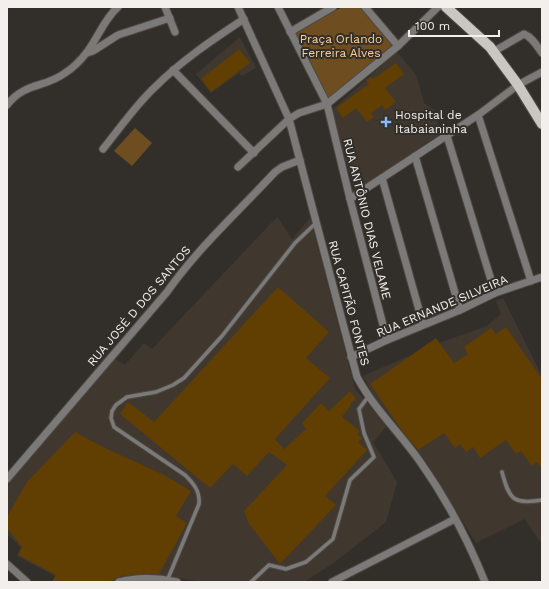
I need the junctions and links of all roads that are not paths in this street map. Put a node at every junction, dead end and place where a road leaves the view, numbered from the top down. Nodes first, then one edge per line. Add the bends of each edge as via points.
1 (118, 7) edge
2 (165, 7) edge
3 (238, 7) edge
4 (278, 7) edge
5 (333, 7) edge
6 (366, 7) edge
7 (438, 7) edge
8 (446, 7) edge
9 (170, 18) junction
10 (244, 19) junction
11 (175, 32) dead end
12 (290, 32) junction
13 (398, 46) junction
14 (493, 52) junction
15 (87, 53) junction
16 (542, 53) edge
17 (173, 70) junction
18 (542, 72) edge
19 (518, 85) junction
20 (327, 104) junction
21 (7, 105) edge
22 (478, 115) junction
23 (289, 119) junction
24 (542, 124) edge
25 (447, 136) junction
26 (103, 149) dead end
27 (254, 152) junction
28 (415, 156) junction
29 (300, 160) junction
30 (238, 167) dead end
31 (382, 178) junction
32 (350, 199) junction
33 (317, 222) junction
34 (542, 277) edge
35 (530, 281) junction
36 (495, 293) junction
37 (460, 310) junction
38 (423, 324) junction
39 (387, 340) junction
40 (351, 358) junction
41 (368, 397) junction
42 (502, 472) dead end
43 (7, 479) edge
44 (542, 500) edge
45 (455, 519) junction
46 (8, 567) edge
47 (167, 581) edge
48 (27, 582) edge
49 (119, 582) edge
50 (177, 582) edge
51 (251, 582) edge
52 (332, 582) edge
53 (485, 582) edge

1 - 15 street
2 - 9 street
3 - 10 street, RUA CAPITÃO FONTES
4 - 12 street
5 - 12 street
6 - 13 street
7 - 13 street
8 - 14 main road
9 - 11 street
9 - 15 street via 118,35
10 - 17 street via 208,42
10 - 23 street, RUA CAPITÃO FONTES
12 - 20 street
13 - 20 street
14 - 16 street via 524,34 528,35
14 - 19 main road
15 - 21 street via 64,75 17,94
17 - 26 street via 146,96
17 - 27 street
18 - 19 street
19 - 22 street
19 - 24 main road
20 - 23 street
20 - 32 street, RUA ANTÔNIO DIAS VELAME
22 - 25 street
22 - 35 street
23 - 27 street
23 - 29 street, RUA CAPITÃO FONTES
25 - 28 street
25 - 36 street
27 - 30 street
28 - 31 street
28 - 37 street
29 - 33 street, RUA CAPITÃO FONTES
29 - 43 street, RUA JOSÉ D DOS SANTOS via 274,172 200,250
31 - 32 street
31 - 38 street
32 - 39 street, RUA ANTÔNIO DIAS VELAME
33 - 40 street, RUA CAPITÃO FONTES
33 - 47 lane via 291,248 222,336 184,378 156,392 127,397 112,411 114,427 185,475 199,493 199,504
34 - 35 street, RUA ERNANDE SILVEIRA
35 - 36 street, RUA ERNANDE SILVEIRA
36 - 37 street, RUA ERNANDE SILVEIRA
37 - 38 street, RUA ERNANDE SILVEIRA
38 - 39 street, RUA ERNANDE SILVEIRA
39 - 40 street, RUA ERNANDE SILVEIRA
40 - 41 street, RUA CAPITÃO FONTES via 357,377
41 - 45 street, RUA CAPITÃO FONTES via 421,463
41 - 51 lane via 359,409 364,433 374,457 350,480 333,539 306,562 286,569 269,565
42 - 44 lane via 508,492 516,500
45 - 52 street
45 - 53 street, RUA CAPITÃO FONTES
46 - 48 street
47 - 49 street via 130,579
47 - 50 street

